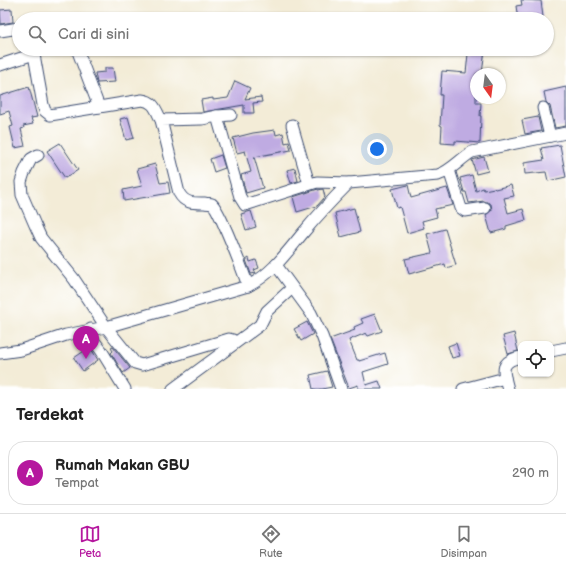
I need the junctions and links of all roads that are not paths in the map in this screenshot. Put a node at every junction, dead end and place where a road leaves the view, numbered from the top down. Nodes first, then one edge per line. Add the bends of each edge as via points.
1 (12, 29) edge
2 (0, 31) edge
3 (23, 56) edge
4 (34, 56) edge
5 (80, 56) edge
6 (0, 65) edge
7 (99, 107) junction
8 (543, 108) dead end
9 (232, 115) dead end
10 (217, 116) junction
11 (161, 120) junction
12 (292, 125) dead end
13 (566, 133) edge
14 (550, 136) junction
15 (38, 155) dead end
16 (449, 170) junction
17 (349, 183) junction
18 (310, 184) junction
19 (485, 208) dead end
20 (276, 265) junction
21 (248, 286) junction
22 (292, 288) junction
23 (106, 328) junction
24 (92, 329) junction
25 (234, 344) junction
26 (566, 348) edge
27 (554, 350) edge
28 (0, 353) edge
29 (518, 358) edge
30 (505, 378) junction
31 (125, 389) edge
32 (173, 389) edge
33 (341, 389) edge
34 (463, 389) edge
35 (508, 389) edge

1 - 2 street
3 - 6 street
4 - 7 street via 42,105 47,114
5 - 7 street
7 - 11 street via 147,100 154,106
8 - 14 street
9 - 10 street
10 - 11 street
10 - 18 street via 240,197 245,205
11 - 21 street via 179,193 189,203 213,206
12 - 18 street
13 - 14 street
14 - 16 street via 472,152
15 - 23 street via 31,159 21,182 27,209 41,238 74,279
16 - 17 street via 438,175
16 - 19 street via 461,208 465,211
17 - 18 street
17 - 20 street
20 - 21 street
20 - 22 street
21 - 23 street
22 - 25 street via 267,310 262,324
22 - 33 street via 311,313
23 - 24 street
23 - 25 street via 138,365 228,339 233,340
24 - 28 street via 21,350
24 - 31 street via 90,336
25 - 32 street
26 - 27 street
29 - 30 street via 508,360 504,371
30 - 34 street
30 - 35 street

